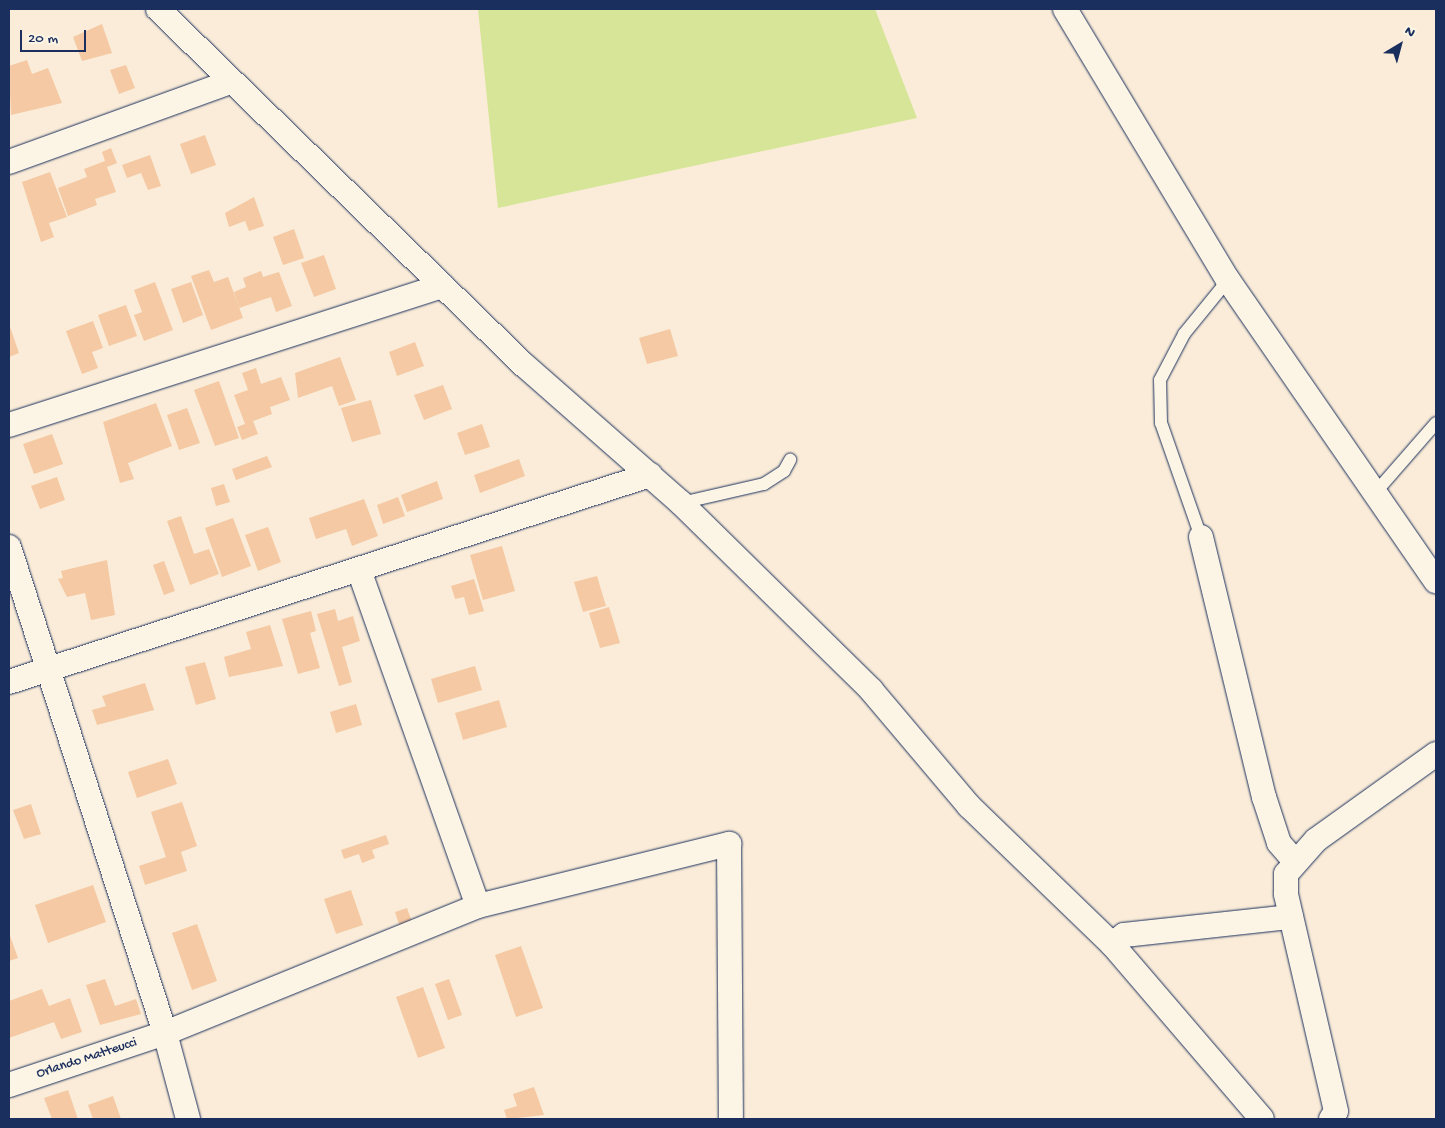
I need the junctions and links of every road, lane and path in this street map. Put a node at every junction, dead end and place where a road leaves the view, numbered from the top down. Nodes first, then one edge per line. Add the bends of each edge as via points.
1 (158, 9) edge
2 (1065, 9) edge
3 (230, 82) junction
4 (9, 162) edge
5 (1228, 280) junction
6 (442, 286) junction
7 (1436, 423) edge
8 (9, 425) edge
9 (790, 460) dead end
10 (650, 475) junction
11 (1376, 492) junction
12 (681, 503) junction
13 (1201, 537) joint
14 (9, 547) edge
15 (359, 570) junction
16 (1436, 581) edge
17 (46, 671) junction
18 (9, 682) edge
19 (1436, 754) edge
20 (1294, 860) junction
21 (478, 906) junction
22 (1291, 917) junction
23 (1112, 944) junction
24 (165, 1033) junction
25 (9, 1085) edge
26 (188, 1119) edge
27 (731, 1119) edge
28 (1262, 1119) edge
29 (1331, 1119) edge

1 - 3 street
2 - 5 street
3 - 4 street
3 - 6 street
5 - 11 street
5 - 13 lane via 1184,334 1160,380 1161,423
6 - 8 street
6 - 10 street
7 - 11 lane
9 - 12 lane via 784,471 764,484
10 - 12 street
10 - 15 street
11 - 16 street
12 - 23 street via 871,690 969,806
13 - 20 street via 1264,797 1279,843
14 - 17 street
15 - 17 street
15 - 21 street
17 - 18 street
17 - 24 street
19 - 20 street
20 - 22 street via 1286,874
21 - 24 street, Orlando Matteucci
21 - 27 street, Orlando Matteucci via 729,844
22 - 23 street via 1124,935
22 - 29 street via 1336,1111
23 - 28 street
24 - 25 street, Orlando Matteucci
24 - 26 street

